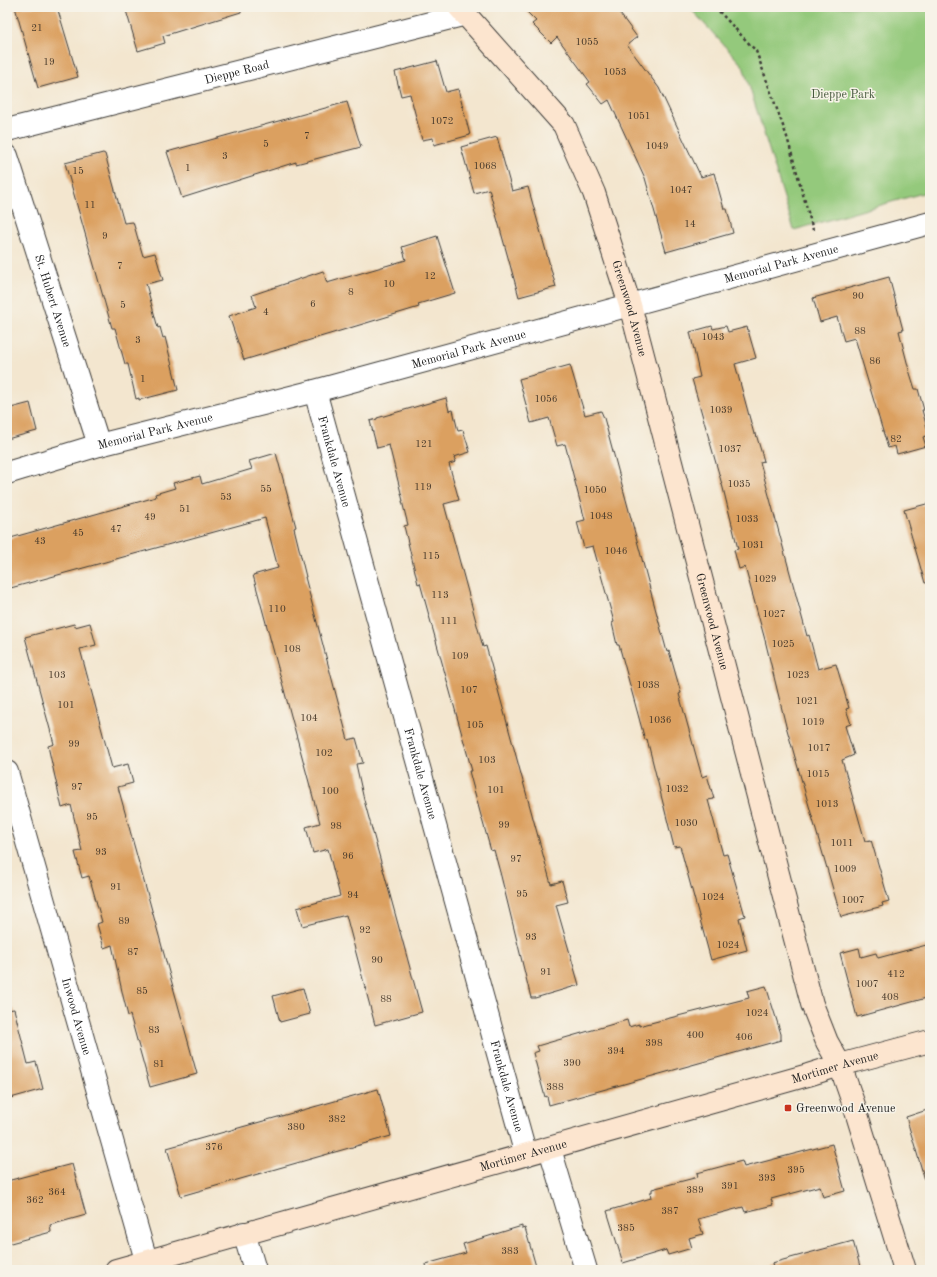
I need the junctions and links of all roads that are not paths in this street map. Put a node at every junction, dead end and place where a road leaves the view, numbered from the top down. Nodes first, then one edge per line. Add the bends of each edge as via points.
1 (463, 10) edge
2 (7, 130) edge
3 (7, 156) edge
4 (929, 228) edge
5 (630, 305) junction
6 (315, 392) junction
7 (100, 445) junction
8 (7, 473) edge
9 (7, 772) edge
10 (930, 1041) edge
11 (840, 1065) junction
12 (550, 1148) junction
13 (526, 1155) junction
14 (244, 1233) junction
15 (146, 1260) junction
16 (116, 1270) edge
17 (255, 1270) edge
18 (586, 1270) edge
19 (905, 1270) edge

1 - 2 street, Dieppe Road
1 - 5 street, Greenwood Avenue via 564,125 594,193
3 - 7 street, St. Hubert Avenue
4 - 5 street, Memorial Park Avenue via 820,253
5 - 6 street, Memorial Park Avenue
5 - 11 street, Greenwood Avenue via 812,1004 827,1042
6 - 7 street, Memorial Park Avenue
6 - 13 street, Frankdale Avenue
7 - 8 street, Memorial Park Avenue
9 - 15 street, Inwood Avenue
10 - 11 street, Mortimer Avenue
11 - 12 street, Mortimer Avenue
11 - 19 street, Greenwood Avenue
12 - 13 street, Mortimer Avenue
12 - 18 street
13 - 14 street, Mortimer Avenue
14 - 15 street, Mortimer Avenue
14 - 17 street
15 - 16 street, Mortimer Avenue

